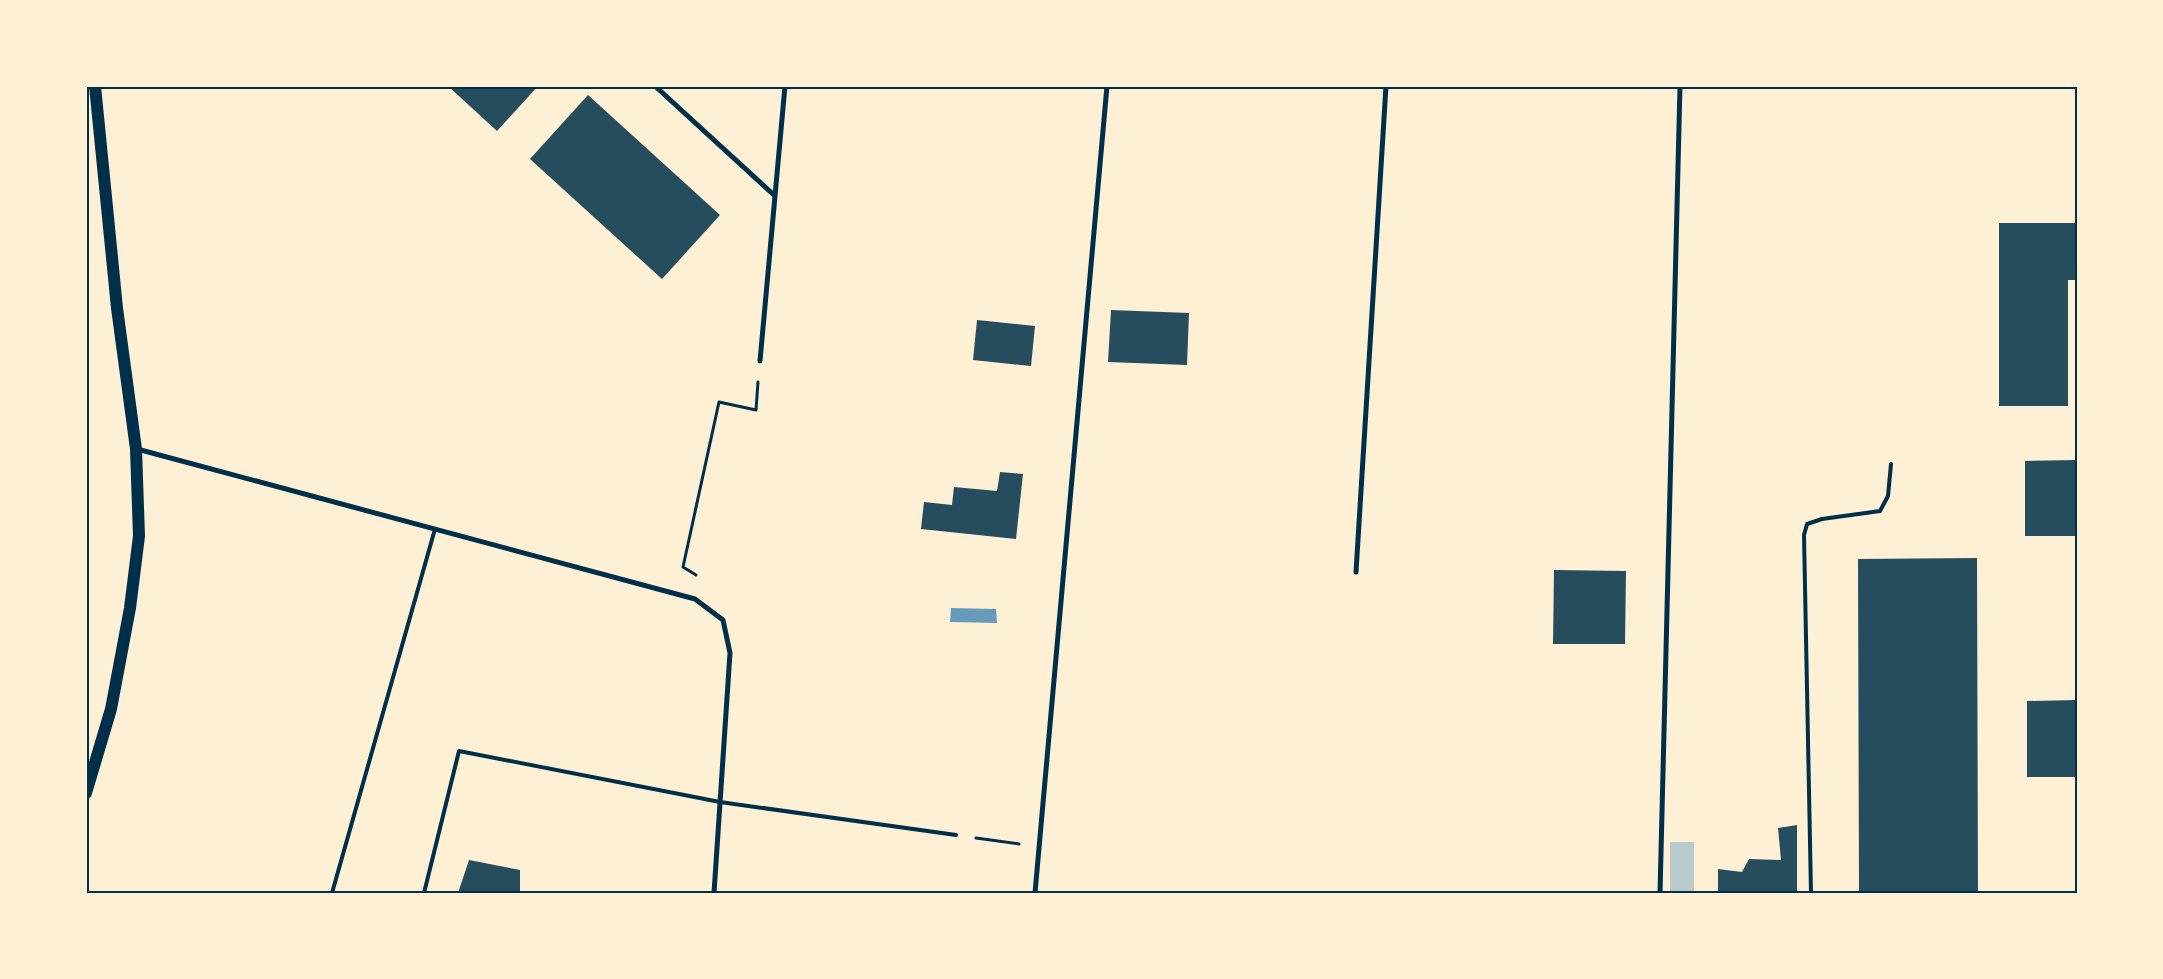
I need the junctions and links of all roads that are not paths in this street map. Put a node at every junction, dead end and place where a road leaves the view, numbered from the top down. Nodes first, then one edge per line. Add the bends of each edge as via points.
1 (95, 86) edge
2 (655, 86) edge
3 (785, 86) edge
4 (1107, 86) edge
5 (1386, 86) edge
6 (1680, 86) edge
7 (775, 196) junction
8 (760, 361) road end
9 (136, 449) junction
10 (1891, 464) dead end
11 (435, 528) junction
12 (1356, 572) dead end
13 (86, 793) edge
14 (720, 802) junction
15 (956, 836) road end
16 (332, 893) edge
17 (424, 893) edge
18 (714, 893) edge
19 (1036, 893) edge
20 (1660, 893) edge
21 (1811, 893) edge

1 - 9 main road via 117,308
2 - 7 street
3 - 7 street
4 - 19 street
5 - 12 street
6 - 20 street
7 - 8 street
9 - 11 street
9 - 13 main road via 139,536 130,608 111,709
10 - 21 lane via 1888,496 1880,511 1822,519 1807,524 1804,535
11 - 14 street via 695,599 723,620 730,654
11 - 16 lane
14 - 15 lane
14 - 17 lane via 459,752
14 - 18 street

